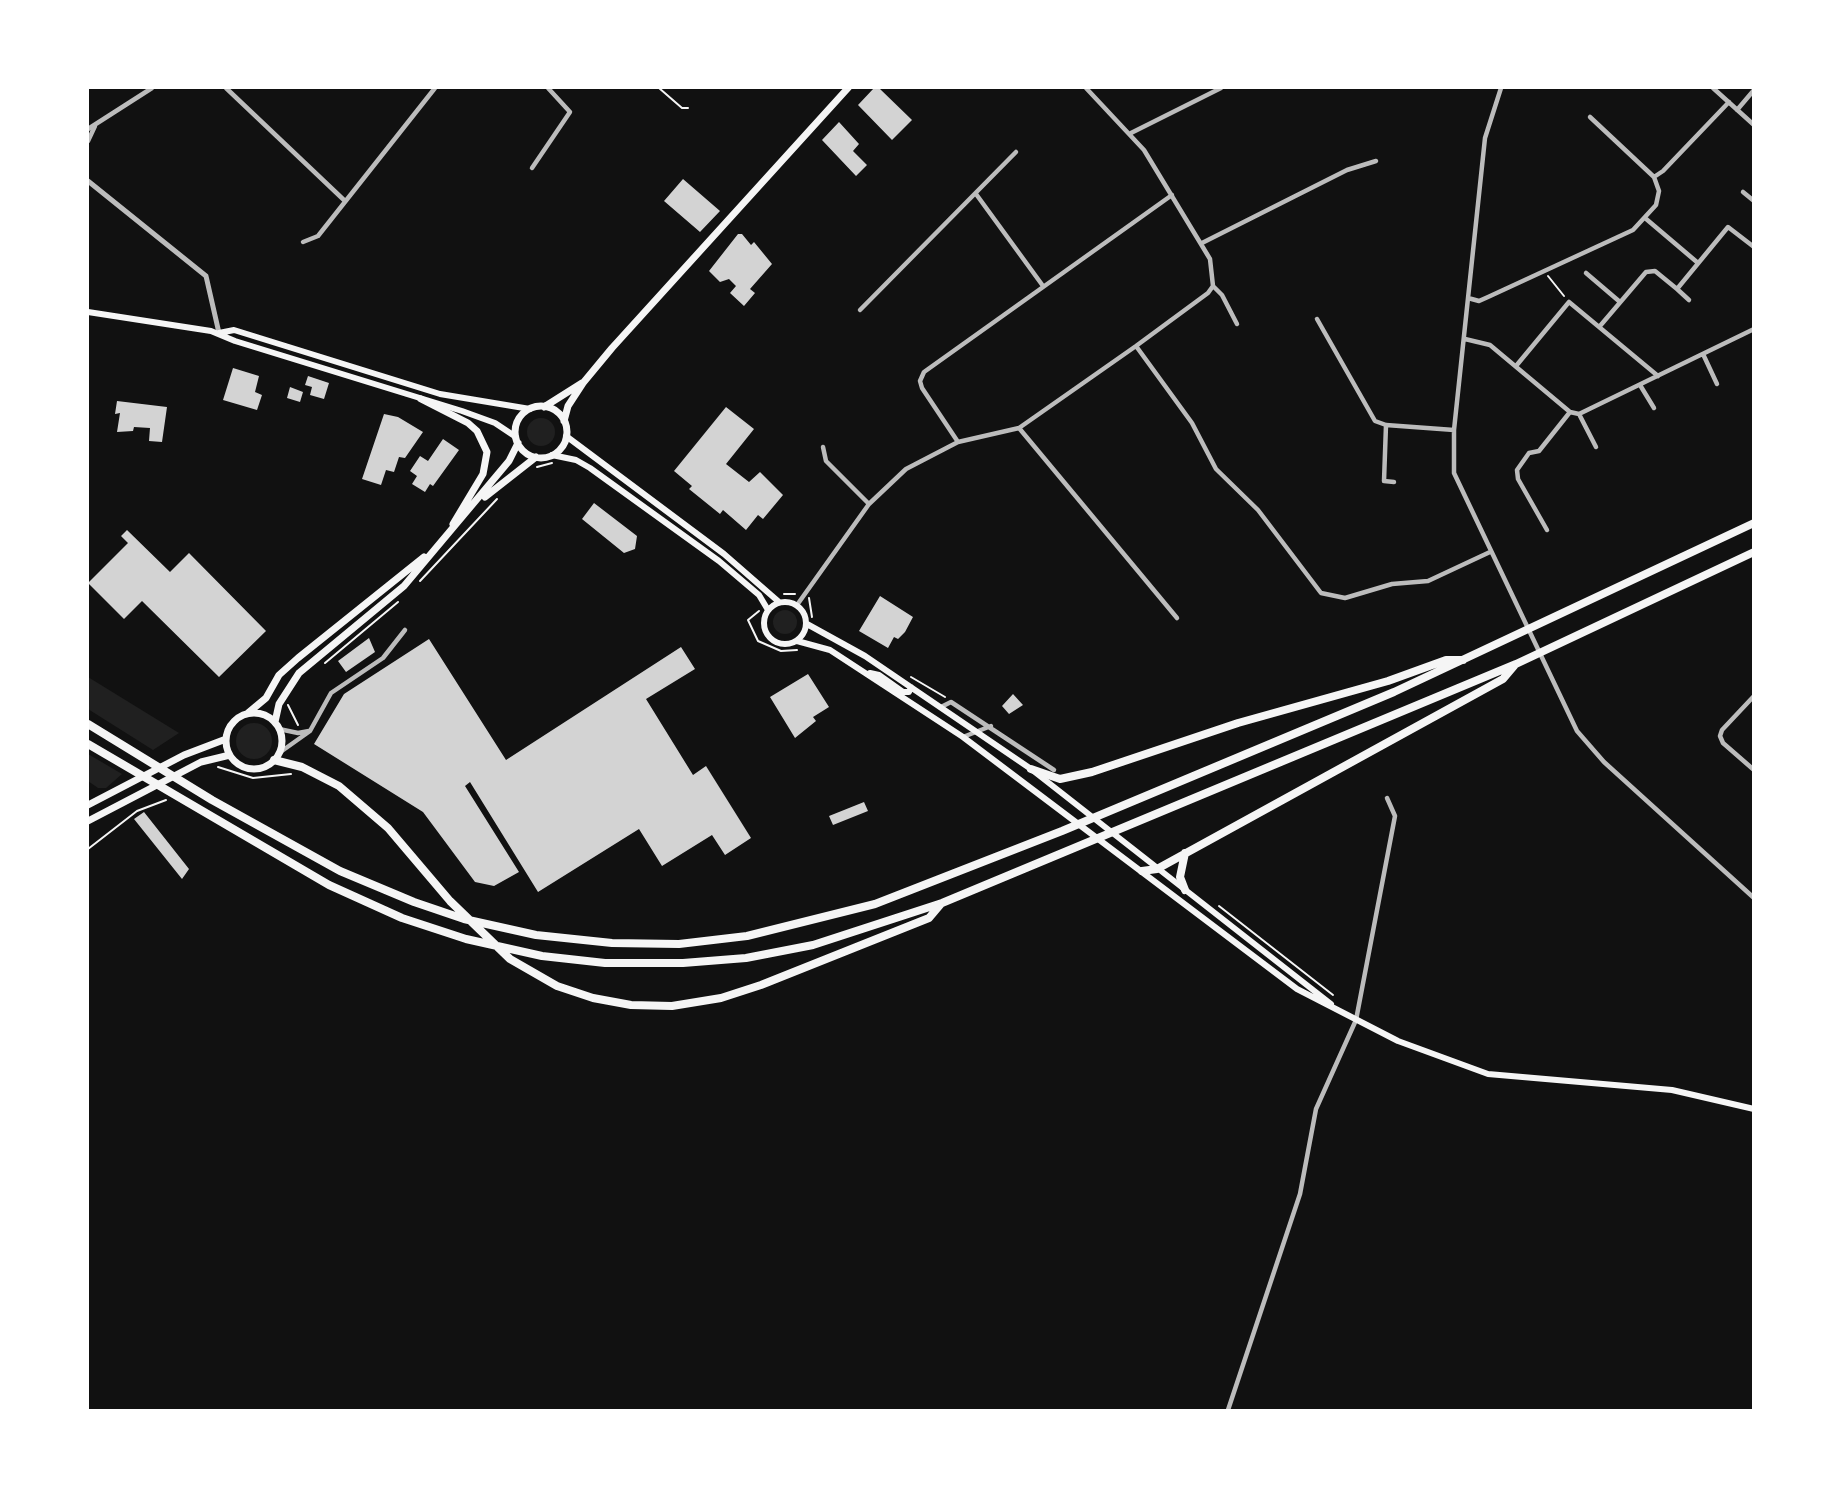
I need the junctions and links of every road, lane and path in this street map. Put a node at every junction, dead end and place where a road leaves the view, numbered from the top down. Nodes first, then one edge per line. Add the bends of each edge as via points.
1 (152, 88) edge
2 (226, 88) edge
3 (435, 88) edge
4 (548, 88) edge
5 (659, 88) edge
6 (848, 88) edge
7 (1086, 88) edge
8 (1221, 88) edge
9 (1501, 88) edge
10 (1713, 88) edge
11 (1754, 90) edge
12 (1729, 102) junction
13 (688, 108) dead end
14 (1737, 110) junction
15 (1590, 117) dead end
16 (95, 124) junction
17 (1754, 125) edge
18 (88, 129) edge
19 (1131, 133) junction
20 (88, 141) edge
21 (1016, 152) dead end
22 (1376, 161) dead end
23 (532, 169) dead end
24 (1654, 177) junction
25 (88, 181) edge
26 (1743, 192) dead end
27 (976, 193) junction
28 (1172, 195) junction
29 (345, 201) junction
30 (1754, 201) edge
31 (1645, 218) junction
32 (303, 242) dead end
33 (1202, 243) junction
34 (1754, 247) edge
35 (1698, 263) junction
36 (1546, 272) junction
37 (1586, 273) dead end
38 (1043, 286) junction
39 (1213, 286) junction
40 (1676, 289) junction
41 (1468, 298) junction
42 (1689, 300) dead end
43 (1569, 302) junction
44 (1620, 302) junction
45 (860, 310) dead end
46 (88, 312) edge
47 (1317, 319) dead end
48 (1237, 324) dead end
49 (1600, 326) junction
50 (1754, 329) edge
51 (219, 333) junction
52 (1465, 339) junction
53 (1136, 346) junction
54 (1703, 354) junction
55 (1516, 366) junction
56 (1658, 376) junction
57 (583, 383) junction
58 (1717, 383) dead end
59 (1640, 385) junction
60 (421, 399) junction
61 (544, 407) junction
62 (1654, 408) dead end
63 (530, 409) junction
64 (1570, 412) junction
65 (1579, 414) junction
66 (564, 421) junction
67 (1386, 425) junction
68 (1019, 428) junction
69 (1454, 429) junction
70 (566, 436) junction
71 (517, 440) junction
72 (958, 442) junction
73 (823, 447) dead end
74 (1596, 447) dead end
75 (552, 455) junction
76 (536, 457) junction
77 (560, 462) dead end
78 (534, 467) dead end
79 (1394, 482) dead end
80 (502, 493) dead end
81 (476, 503) junction
82 (869, 504) junction
83 (1754, 523) edge
84 (1548, 530) dead end
85 (445, 536) junction
86 (434, 549) junction
87 (1754, 551) edge
88 (1490, 552) junction
89 (421, 580) dead end
90 (775, 591) dead end
91 (805, 595) junction
92 (402, 598) dead end
93 (779, 602) junction
94 (797, 604) junction
95 (760, 608) dead end
96 (768, 610) junction
97 (1177, 618) dead end
98 (810, 622) junction
99 (405, 630) dead end
100 (797, 641) junction
101 (800, 649) dead end
102 (1466, 660) junction
103 (325, 663) dead end
104 (1516, 664) junction
105 (863, 671) junction
106 (911, 687) junction
107 (1754, 696) edge
108 (288, 697) dead end
109 (941, 707) junction
110 (248, 713) junction
111 (88, 724) edge
112 (277, 726) junction
113 (991, 726) junction
114 (310, 731) junction
115 (298, 733) junction
116 (979, 733) junction
117 (963, 737) junction
118 (226, 739) junction
119 (88, 744) edge
120 (230, 755) junction
121 (276, 757) junction
122 (294, 765) junction
123 (215, 766) dead end
124 (1031, 769) junction
125 (1054, 770) dead end
126 (1754, 770) edge
127 (1387, 799) dead end
128 (162, 803) dead end
129 (88, 805) edge
130 (88, 821) edge
131 (88, 849) edge
132 (1185, 853) junction
133 (1139, 869) junction
134 (1157, 869) junction
135 (1185, 890) junction
136 (1754, 898) edge
137 (942, 903) junction
138 (1341, 1012) junction
139 (1356, 1020) junction
140 (1754, 1109) edge
141 (1228, 1410) edge

1 - 16 street
2 - 29 street
3 - 29 street
4 - 23 street via 570,111
5 - 13 path
6 - 57 main road
7 - 19 street
8 - 19 street
9 - 41 street via 1485,138
10 - 12 street
11 - 14 street
12 - 14 street
12 - 24 street
14 - 17 street
15 - 24 street
16 - 18 street
16 - 20 street
19 - 28 street
21 - 27 street
22 - 33 street via 1337,175
24 - 31 street via 1658,198
25 - 51 street via 209,281
26 - 30 street
27 - 38 street
27 - 45 street
28 - 33 street
28 - 38 street
29 - 32 street via 318,236
31 - 35 street
31 - 36 street via 1633,230
33 - 39 street via 1213,269
34 - 35 street via 1728,228
35 - 40 street
36 - 41 street via 1479,301
36 - 43 path
37 - 44 street
38 - 72 street via 921,376 922,387
39 - 48 street
39 - 53 street
40 - 42 street
40 - 44 street via 1650,270
41 - 52 street
43 - 49 street
43 - 55 street
44 - 49 street
46 - 51 main road
47 - 67 street via 1375,421
49 - 56 street
50 - 54 street
51 - 60 main road
51 - 63 main road via 234,330 440,394
52 - 55 street via 1482,341
52 - 69 street
53 - 68 street
53 - 88 street via 1192,423 1216,469 1258,510 1321,593 1345,598 1392,584 1428,581
54 - 56 street
54 - 58 street
55 - 64 street
56 - 59 street
57 - 61 main road
57 - 66 main road
59 - 62 street
59 - 65 street
60 - 71 main road via 495,424
60 - 85 main road via 468,423 487,452 483,474
61 - 63 main road
61 - 66 main road
63 - 71 main road via 517,422
64 - 65 street
64 - 84 street via 1517,470
65 - 74 street
66 - 70 main road
67 - 69 street
67 - 79 street via 1384,481
68 - 72 street
68 - 97 street
69 - 88 street via 1454,473
70 - 75 main road
70 - 93 main road via 724,554
71 - 76 main road via 528,455
71 - 81 main road via 509,461
72 - 82 street via 912,465
73 - 82 street via 827,461
75 - 76 main road
75 - 96 main road via 590,468 727,569 759,595
76 - 81 main road
77 - 78 path
80 - 89 path
81 - 85 main road
82 - 91 street
83 - 102 highway
85 - 86 main road
86 - 110 main road via 298,658
86 - 112 main road via 404,586 299,673 279,704
87 - 104 highway
88 - 136 street via 1577,731 1604,762
90 - 91 path
91 - 94 street
91 - 98 path via 810,599
92 - 103 path
93 - 94 main road
93 - 96 main road
94 - 98 main road
95 - 101 path via 748,620 758,641 781,651
96 - 100 main road via 764,626 769,638 779,644
98 - 100 main road
98 - 106 main road
99 - 114 street via 383,658 331,694
100 - 105 main road via 827,648
102 - 111 highway via 1062,831 875,904 747,936 679,944 536,935 414,902 340,871
102 - 124 highway via 1446,660 1092,772 1060,779
104 - 132 highway via 1503,679
104 - 137 highway
105 - 106 main road via 903,692
105 - 117 main road
106 - 109 main road
107 - 126 street via 1720,736
108 - 115 path
109 - 113 street via 951,702
109 - 116 main road
110 - 112 main road via 263,714
110 - 118 main road via 231,724
112 - 115 street
112 - 121 main road via 281,746
113 - 116 street
113 - 125 street
114 - 115 street
114 - 121 street
116 - 117 street
116 - 124 main road
117 - 133 main road
118 - 120 main road
118 - 129 main road via 184,755
119 - 137 highway via 265,850 359,900 466,939 542,956 605,963 746,958 813,945
120 - 121 main road via 251,768
120 - 130 main road via 201,762
121 - 122 highway
122 - 123 path via 292,774 253,778
122 - 137 highway via 340,786 367,807 510,959 557,986 593,999 671,1006 721,998 929,918
124 - 134 main road
127 - 139 street via 1395,816
128 - 131 path via 137,811
132 - 134 highway
132 - 135 highway via 1180,877
133 - 134 highway
133 - 138 main road via 1297,989
134 - 135 main road
135 - 138 main road
138 - 139 main road
139 - 140 main road via 1438,1059 1488,1074 1672,1090
139 - 141 street via 1316,1109 1300,1194

